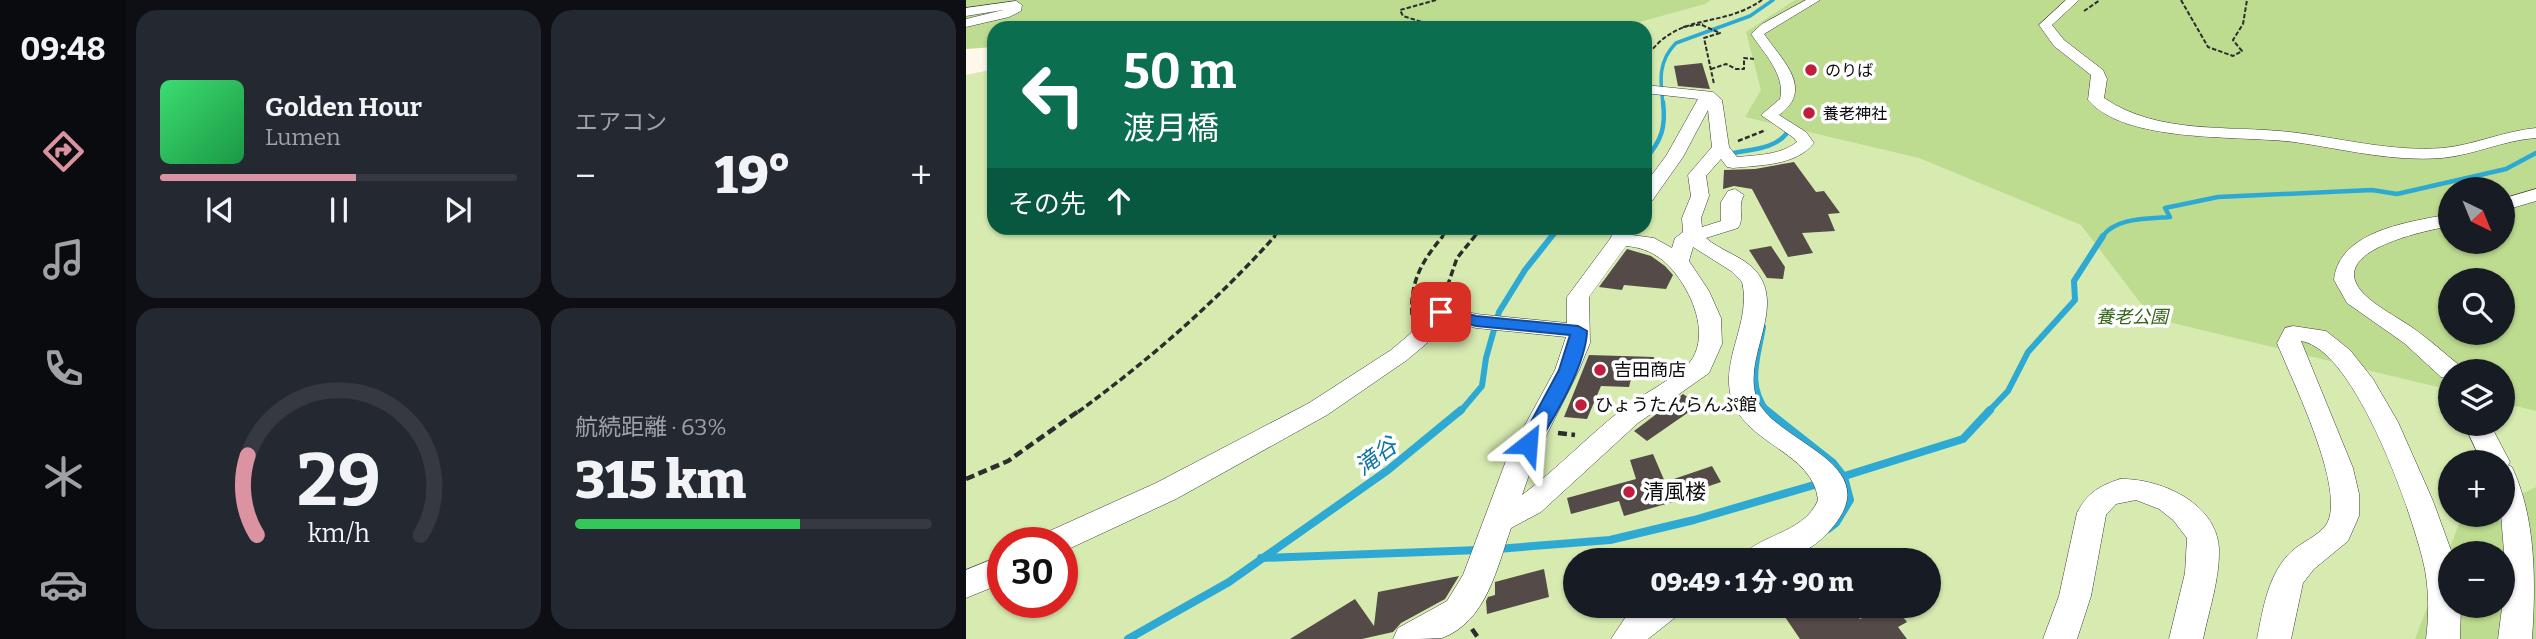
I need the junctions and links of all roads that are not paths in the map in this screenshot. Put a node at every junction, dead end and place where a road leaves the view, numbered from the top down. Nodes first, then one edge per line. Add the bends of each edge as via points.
1 (971, 0) edge
2 (1814, 0) edge
3 (2073, 0) edge
4 (966, 1) edge
5 (966, 12) edge
6 (966, 23) edge
7 (1652, 90) edge
8 (1708, 95) junction
9 (2536, 133) edge
10 (1715, 155) junction
11 (1674, 157) junction
12 (1652, 187) edge
13 (1735, 195) dead end
14 (2536, 195) edge
15 (2515, 201) edge
16 (2438, 223) edge
17 (1622, 235) edge
18 (1626, 235) edge
19 (1693, 240) junction
20 (1578, 331) junction
21 (2438, 361) edge
22 (2515, 512) edge
23 (1497, 527) junction
24 (1078, 532) edge
25 (1778, 548) edge
26 (1482, 565) joint
27 (987, 575) edge
28 (966, 585) edge
29 (1649, 618) edge
30 (1410, 639) edge
31 (1628, 639) edge
32 (2060, 639) edge
33 (2186, 639) edge
34 (2274, 639) edge
35 (2443, 639) edge
36 (2515, 639) edge

1 - 4 street
2 - 10 street via 1757,34 1782,70 1789,95 1769,115 1806,143 1786,156 1733,163
3 - 9 street via 2045,26 2098,73 2096,100 2122,116 2186,130 2274,135 2409,154 2458,152
5 - 6 street via 1008,5 1017,8
7 - 8 street
8 - 10 street via 1719,117
8 - 11 street
10 - 11 street
10 - 19 street via 1697,176 1701,195 1691,221
11 - 12 street
13 - 19 street via 1730,202 1731,224
14 - 15 street
16 - 21 street via 2370,243 2349,258 2343,271 2355,298
17 - 20 street via 1578,296
18 - 19 street via 1651,245
19 - 23 street via 1698,290 1710,318 1705,359 1693,374 1604,438 1552,488
19 - 25 street via 1742,270 1753,282 1756,298 1739,383 1747,405 1827,478 1834,505 1817,526
20 - 23 street via 1567,370 1521,458
20 - 24 street via 1476,321 1432,322 1399,355 1318,409 1166,491
22 - 36 street via 2521,573
23 - 26 street
26 - 30 street via 1459,611
27 - 28 street
29 - 31 street
32 - 33 street via 2079,582 2093,510 2116,491 2142,489 2188,515 2202,540
34 - 35 street via 2280,605 2298,566 2338,532 2346,517 2343,484 2328,437 2288,343 2293,333 2301,331 2326,341 2350,364 2400,451 2438,562 2446,618

